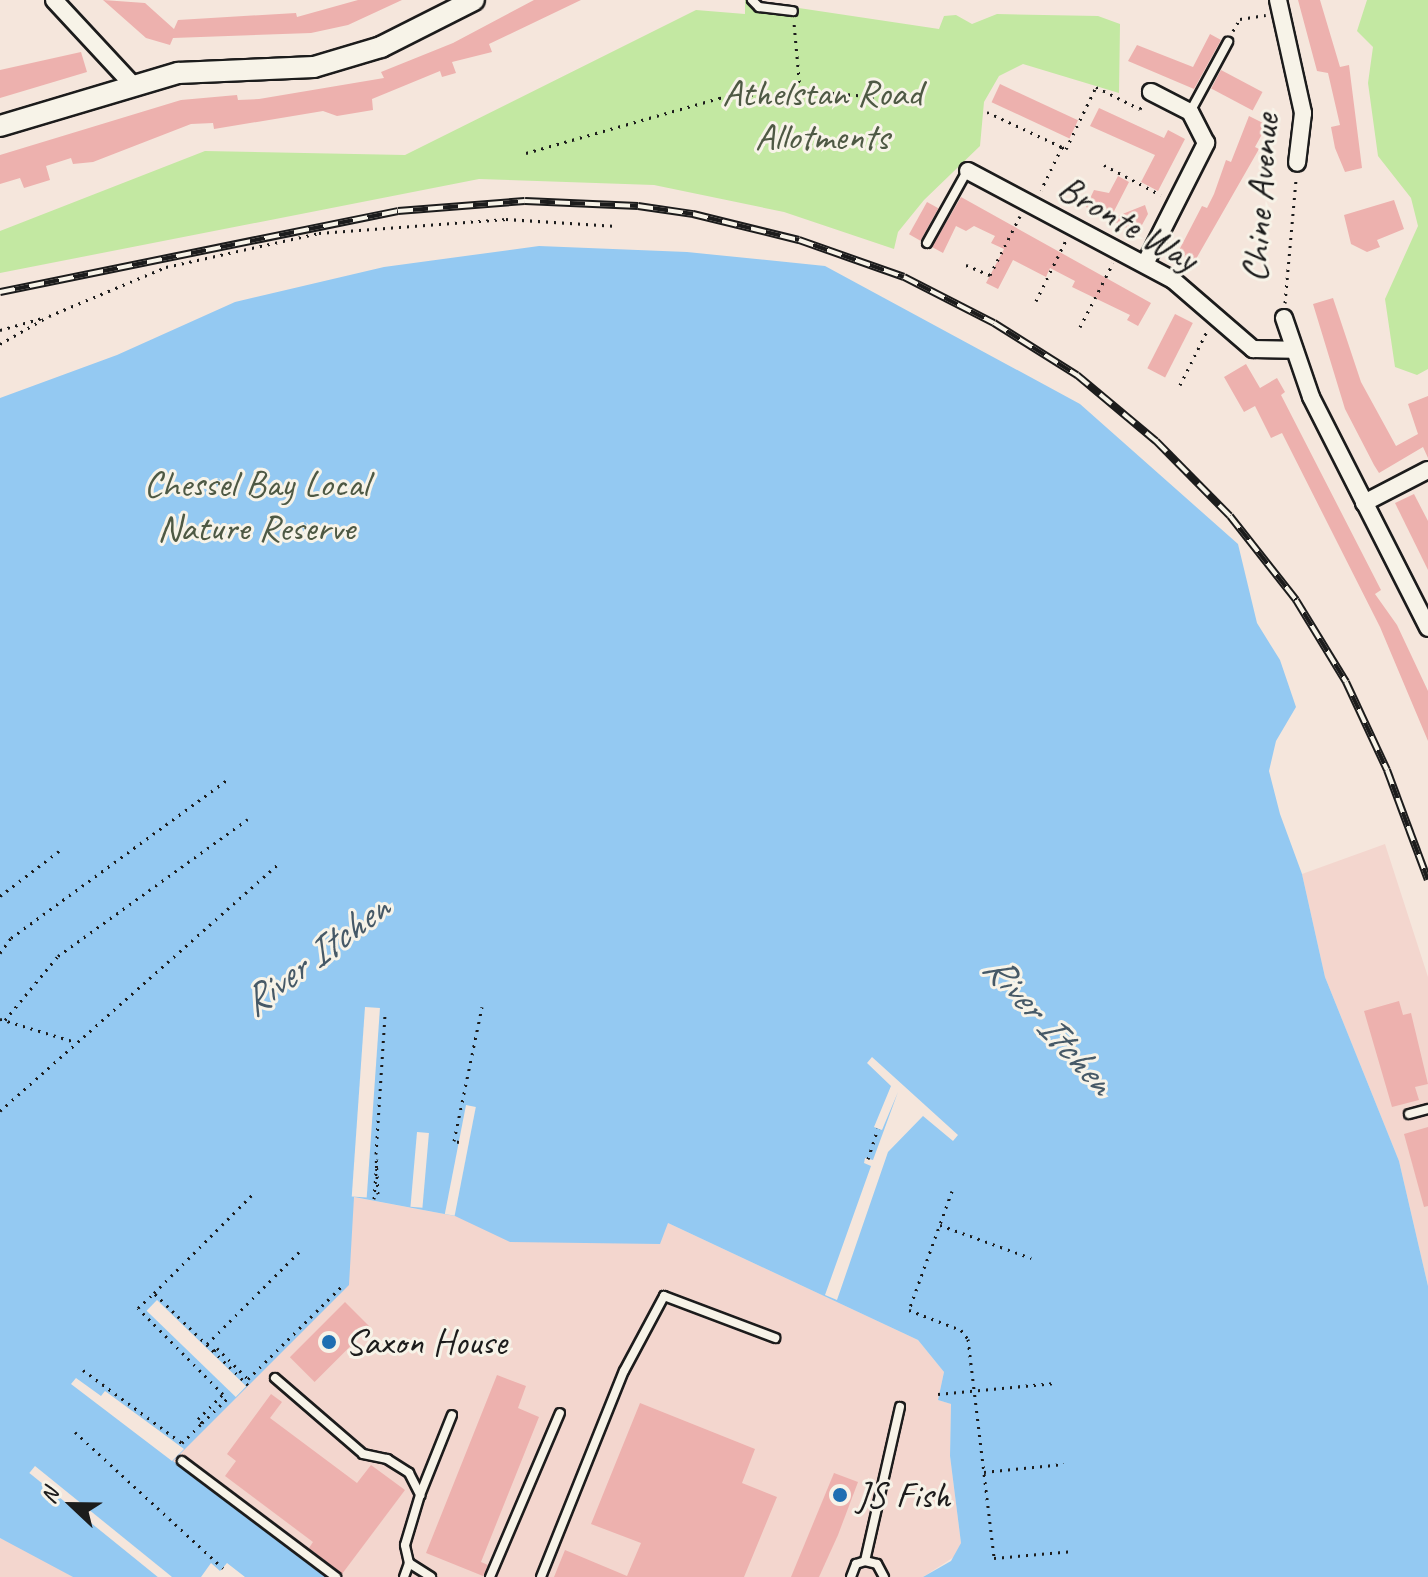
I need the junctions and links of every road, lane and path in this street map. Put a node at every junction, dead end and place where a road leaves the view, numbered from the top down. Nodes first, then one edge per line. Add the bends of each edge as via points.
1 (54, 0) edge
2 (474, 0) edge
3 (752, 0) edge
4 (1280, 7) edge
5 (793, 11) joint
6 (1228, 42) joint
7 (134, 86) junction
8 (800, 90) junction
9 (1151, 92) joint
10 (912, 100) dead end
11 (987, 112) dead end
12 (1190, 112) junction
13 (0, 126) edge
14 (1062, 147) junction
15 (526, 153) dead end
16 (1297, 163) joint
17 (1104, 165) dead end
18 (968, 171) joint
19 (1031, 203) junction
20 (1177, 203) junction
21 (617, 226) dead end
22 (1073, 226) junction
23 (927, 243) dead end
24 (1120, 251) junction
25 (1145, 264) junction
26 (966, 265) dead end
27 (1036, 301) dead end
28 (49, 316) junction
29 (1284, 318) joint
30 (1080, 327) dead end
31 (1209, 329) dead end
32 (0, 330) edge
33 (0, 344) edge
34 (1292, 350) junction
35 (1180, 385) dead end
36 (1428, 470) edge
37 (1364, 503) junction
38 (1428, 628) edge
39 (227, 780) dead end
40 (248, 819) dead end
41 (63, 848) dead end
42 (279, 863) dead end
43 (0, 896) edge
44 (0, 953) edge
45 (482, 1007) dead end
46 (385, 1013) dead end
47 (2, 1020) edge
48 (75, 1042) junction
49 (1428, 1109) edge
50 (0, 1111) edge
51 (1409, 1114) dead end
52 (878, 1129) dead end
53 (459, 1142) dead end
54 (377, 1157) junction
55 (868, 1159) dead end
56 (952, 1191) dead end
57 (255, 1192) dead end
58 (378, 1194) dead end
59 (374, 1199) dead end
60 (940, 1225) junction
61 (301, 1250) dead end
62 (1031, 1258) dead end
63 (341, 1287) dead end
64 (154, 1293) junction
65 (775, 1338) dead end
66 (207, 1344) junction
67 (214, 1351) junction
68 (83, 1370) dead end
69 (275, 1378) dead end
70 (1055, 1383) dead end
71 (248, 1385) dead end
72 (973, 1391) junction
73 (938, 1394) dead end
74 (230, 1396) dead end
75 (900, 1407) dead end
76 (560, 1413) dead end
77 (452, 1415) dead end
78 (202, 1423) junction
79 (75, 1432) dead end
80 (182, 1461) dead end
81 (1064, 1464) dead end
82 (984, 1472) junction
83 (420, 1495) junction
84 (1074, 1551) dead end
85 (865, 1561) junction
86 (409, 1563) junction
87 (223, 1568) dead end
88 (336, 1577) edge
89 (404, 1577) edge
90 (431, 1577) edge
91 (490, 1577) edge
92 (541, 1577) edge
93 (851, 1577) edge
94 (884, 1577) edge

1 - 7 street
2 - 7 street via 381,47 314,67 213,69
3 - 5 lane via 759,7
4 - 6 path via 1240,19
4 - 16 street, Chine Avenue via 1303,113
5 - 8 path
6 - 12 lane
7 - 13 street
8 - 10 path
8 - 15 path via 719,98
9 - 12 street
9 - 14 path via 1140,109 1096,87 1066,149
11 - 14 path
12 - 20 street via 1206,143
14 - 19 path
16 - 29 path, Chine Avenue
17 - 20 path
18 - 19 street, Bronte Way
18 - 23 lane
19 - 22 street, Bronte Way
19 - 26 path via 990,275
20 - 25 street
21 - 28 path via 506,219 319,233 166,267
22 - 24 street, Bronte Way
22 - 27 path
24 - 25 street, Bronte Way
24 - 30 path
25 - 34 street, Bronte Way via 1173,280 1253,349
28 - 32 path
28 - 33 path
29 - 34 street, Chine Avenue
31 - 35 path
34 - 37 street, Chine Avenue
36 - 37 street
37 - 38 street, Chine Avenue
39 - 44 path via 11,938
40 - 47 path via 58,956
41 - 43 path
42 - 48 path
45 - 53 path via 454,1141
46 - 54 path
47 - 48 path
48 - 50 path
49 - 51 lane
52 - 55 path
54 - 58 path
54 - 59 path
56 - 60 path
57 - 64 path
60 - 62 path
60 - 72 path via 909,1310 961,1330 968,1339
61 - 66 path
63 - 67 path via 248,1379 217,1348
64 - 66 path
64 - 78 path via 138,1308 223,1394 198,1419
65 - 92 lane via 664,1296 624,1371
66 - 67 path
67 - 71 path
68 - 78 path via 182,1443
69 - 83 lane via 363,1454 387,1459 409,1473
70 - 72 path
72 - 73 path
72 - 82 path
74 - 78 path
75 - 85 lane
76 - 91 lane
77 - 83 lane
79 - 87 path
80 - 88 lane
81 - 82 path
82 - 84 path via 994,1558
83 - 86 lane via 405,1545
85 - 93 lane via 856,1564
85 - 94 lane via 877,1564
86 - 89 lane
86 - 90 lane

